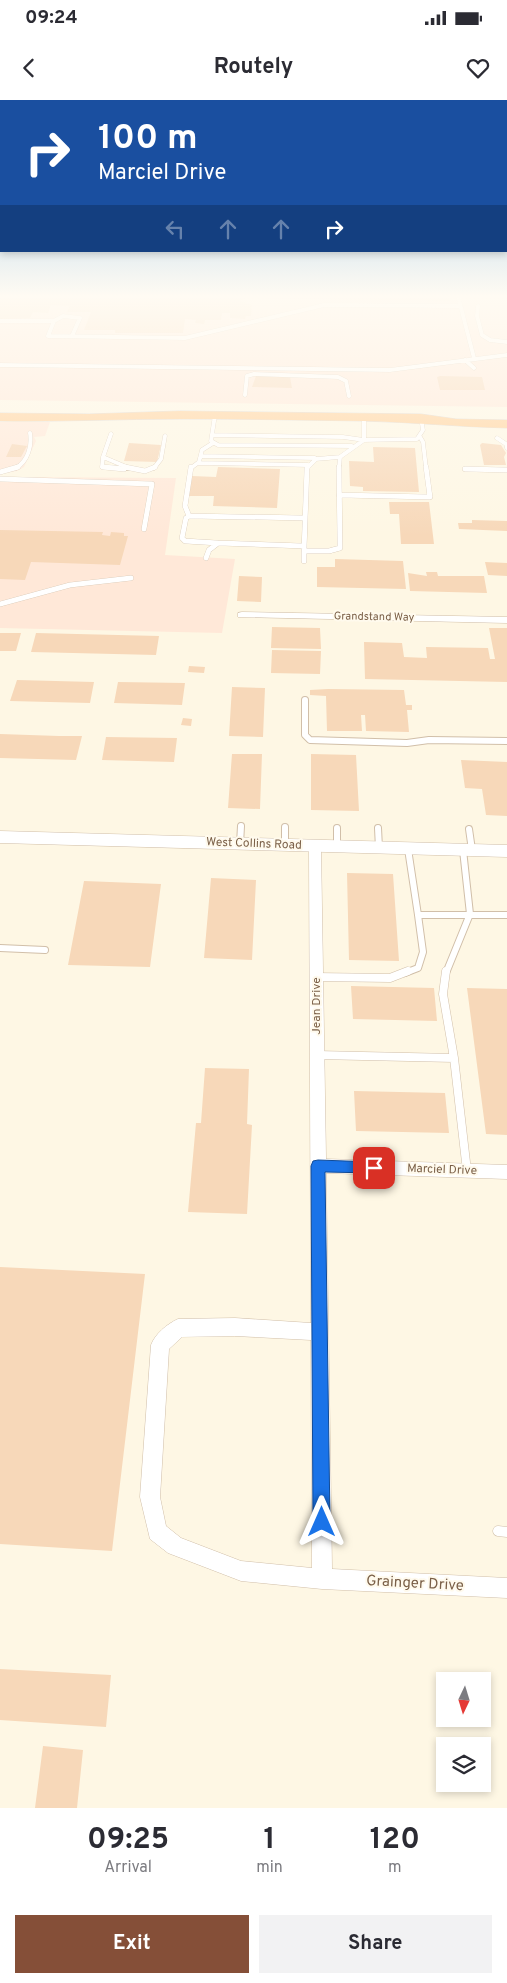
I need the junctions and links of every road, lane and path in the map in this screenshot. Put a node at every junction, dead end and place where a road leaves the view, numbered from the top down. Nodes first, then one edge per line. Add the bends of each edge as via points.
1 (249, 376) edge
2 (327, 376) edge
3 (245, 395) dead end
4 (349, 396) dead end
5 (0, 407) edge
6 (507, 413) edge
7 (180, 415) junction
8 (215, 415) junction
9 (0, 417) edge
10 (364, 417) junction
11 (421, 418) junction
12 (507, 424) edge
13 (30, 433) dead end
14 (111, 434) dead end
15 (212, 434) junction
16 (165, 436) dead end
17 (420, 437) junction
18 (497, 438) dead end
19 (364, 440) junction
20 (213, 443) junction
21 (353, 446) junction
22 (507, 448) edge
23 (201, 456) junction
24 (103, 457) junction
25 (340, 457) junction
26 (323, 458) junction
27 (198, 463) junction
28 (308, 465) junction
29 (465, 468) dead end
30 (131, 470) junction
31 (507, 470) edge
32 (0, 472) edge
33 (0, 479) edge
34 (339, 495) junction
35 (189, 516) junction
36 (305, 518) junction
37 (144, 529) dead end
38 (218, 543) junction
39 (304, 548) junction
40 (206, 558) dead end
41 (304, 560) dead end
42 (131, 578) dead end
43 (0, 604) edge
44 (242, 615) dead end
45 (507, 620) edge
46 (305, 700) dead end
47 (507, 741) edge
48 (241, 826) dead end
49 (285, 827) dead end
50 (337, 828) dead end
51 (378, 828) dead end
52 (469, 829) dead end
53 (0, 837) edge
54 (240, 844) junction
55 (284, 845) junction
56 (315, 846) junction
57 (337, 847) junction
58 (379, 848) junction
59 (408, 849) junction
60 (468, 850) junction
61 (507, 851) edge
62 (470, 914) junction
63 (418, 915) junction
64 (507, 915) edge
65 (0, 948) edge
66 (45, 950) dead end
67 (316, 977) junction
68 (317, 1055) junction
69 (454, 1058) junction
70 (318, 1166) junction
71 (467, 1171) junction
72 (507, 1172) edge
73 (320, 1332) junction
74 (322, 1579) junction
75 (507, 1588) edge

1 - 3 lane
2 - 4 lane via 344,378 348,383
5 - 7 highway via 95,408
6 - 11 highway via 454,412
7 - 8 highway
7 - 9 highway
8 - 10 highway
8 - 15 lane
10 - 11 highway
10 - 19 lane
11 - 12 highway via 456,423
11 - 17 lane via 423,430
13 - 32 lane via 32,440 24,460 13,470
14 - 24 lane
15 - 19 lane
15 - 20 lane
16 - 30 lane via 159,465
17 - 19 lane via 411,440
17 - 34 lane via 430,497
18 - 22 lane
19 - 21 lane
20 - 21 lane
20 - 23 lane via 202,450
21 - 25 lane
23 - 26 lane
23 - 27 lane
24 - 30 lane
24 - 30 lane via 102,467
25 - 26 lane
25 - 34 lane
26 - 28 lane
27 - 28 lane
27 - 35 lane via 191,467 188,482 185,510
28 - 36 lane
29 - 31 lane
33 - 37 lane via 152,484
34 - 39 lane via 340,548 329,552
35 - 36 lane
35 - 38 lane via 182,538 185,541
36 - 39 lane
38 - 39 lane
38 - 40 lane via 209,550
39 - 41 lane
42 - 43 lane via 70,585
44 - 45 street, Grandstand Way
46 - 47 lane via 305,735 310,740 407,743 429,740
48 - 54 lane
49 - 55 lane
50 - 57 lane
51 - 58 lane
52 - 60 lane
53 - 54 street, West Collins Road
54 - 55 street, West Collins Road
55 - 56 street, West Collins Road
56 - 57 street, West Collins Road
56 - 67 street, Jean Drive
57 - 58 street, West Collins Road
58 - 59 street, West Collins Road
59 - 60 street, West Collins Road
59 - 63 lane
60 - 61 street, West Collins Road
60 - 62 lane
62 - 63 lane
62 - 64 lane
62 - 69 lane via 448,967 443,994
63 - 67 lane via 423,952 418,968 390,978
65 - 66 lane
67 - 68 street, Jean Drive
68 - 69 lane
68 - 70 street, Jean Drive
69 - 71 lane
70 - 71 street, Marciel Drive
70 - 73 street, Jean Drive
71 - 72 street, Marciel Drive
73 - 74 street, Jean Drive
73 - 74 street, Grainger Drive via 235,1327 178,1328 160,1346 150,1497 157,1532 175,1546 241,1571
74 - 75 street, Grainger Drive

